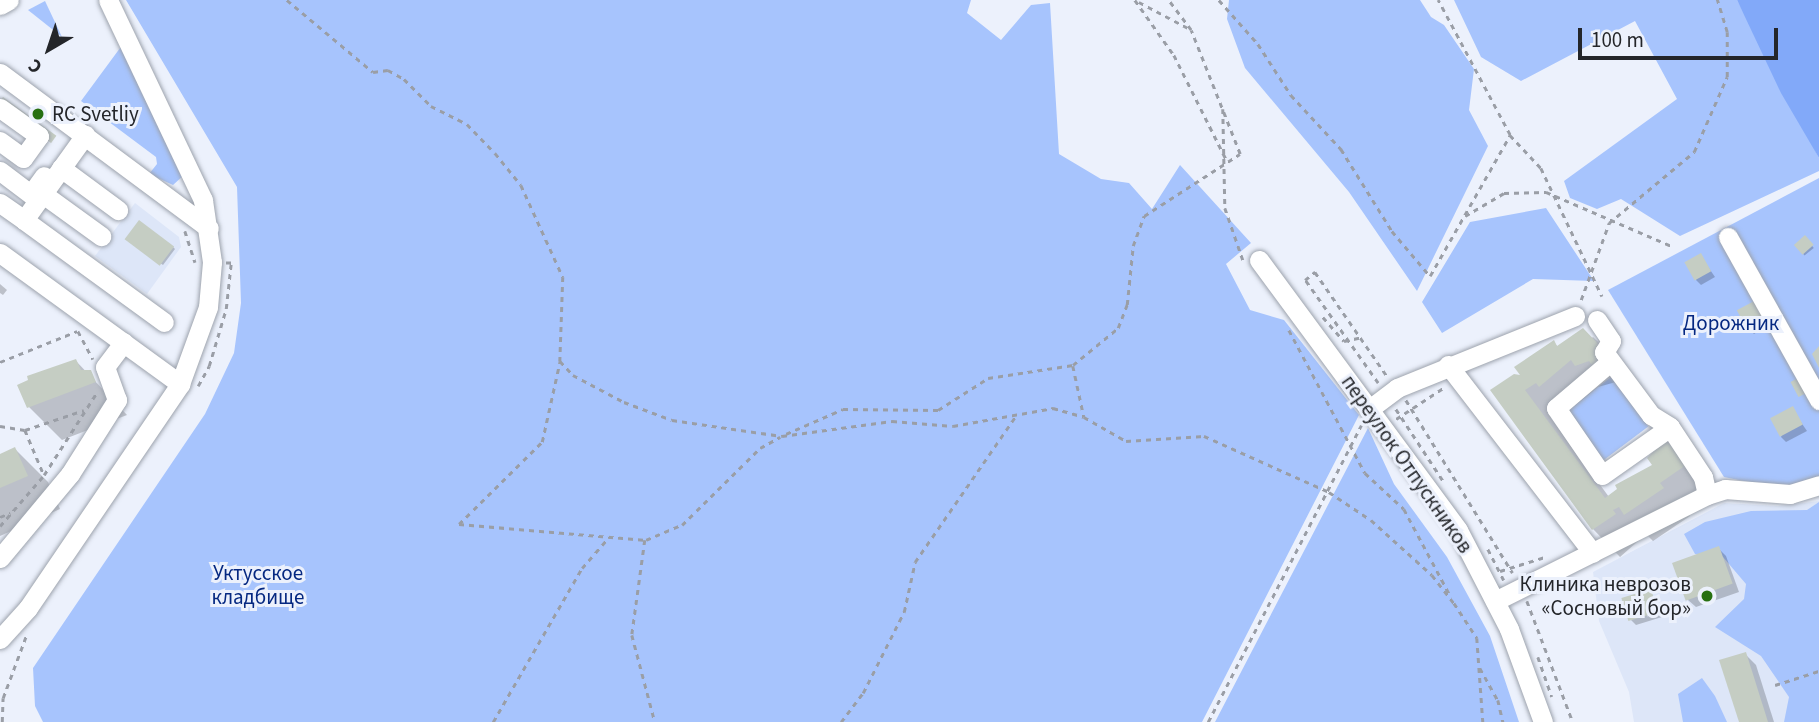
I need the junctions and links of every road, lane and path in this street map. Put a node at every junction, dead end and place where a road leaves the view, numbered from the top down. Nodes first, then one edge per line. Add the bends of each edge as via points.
1 (9, 0) edge
2 (108, 0) edge
3 (287, 0) edge
4 (1135, 0) edge
5 (1168, 0) edge
6 (1219, 0) edge
7 (1437, 0) edge
8 (1717, 0) edge
9 (0, 5) edge
10 (1191, 30) junction
11 (0, 73) edge
12 (1223, 103) junction
13 (0, 108) edge
14 (81, 132) junction
15 (1510, 135) junction
16 (0, 141) edge
17 (1228, 164) junction
18 (61, 168) junction
19 (0, 171) edge
20 (37, 194) junction
21 (1556, 199) junction
22 (118, 210) dead end
23 (13, 212) edge
24 (1463, 217) junction
25 (1609, 223) junction
26 (209, 228) junction
27 (101, 236) dead end
28 (1728, 237) dead end
29 (1674, 247) dead end
30 (0, 253) edge
31 (1252, 264) joint
32 (1315, 272) dead end
33 (1592, 272) junction
34 (1602, 296) dead end
35 (1575, 316) joint
36 (1323, 317) dead end
37 (1286, 318) dead end
38 (1597, 320) dead end
39 (164, 322) dead end
40 (67, 323) dead end
41 (77, 331) junction
42 (1363, 337) junction
43 (124, 342) junction
44 (560, 361) junction
45 (0, 362) edge
46 (1610, 362) junction
47 (1073, 365) junction
48 (96, 367) dead end
49 (1453, 372) junction
50 (180, 384) junction
51 (1397, 388) junction
52 (99, 389) dead end
53 (1819, 401) edge
54 (1411, 408) junction
55 (85, 410) junction
56 (1368, 413) junction
57 (1016, 416) junction
58 (1084, 417) junction
59 (0, 426) edge
60 (1385, 426) junction
61 (1670, 427) junction
62 (25, 430) junction
63 (782, 436) junction
64 (1352, 446) junction
65 (44, 475) junction
66 (1819, 485) edge
67 (1329, 492) junction
68 (1707, 495) junction
69 (11, 513) junction
70 (0, 517) edge
71 (0, 526) edge
72 (609, 537) junction
73 (646, 540) junction
74 (1593, 553) junction
75 (1548, 557) dead end
76 (0, 558) edge
77 (1509, 567) junction
78 (1500, 571) dead end
79 (1522, 588) junction
80 (1495, 601) junction
81 (1455, 604) junction
82 (26, 632) dead end
83 (0, 639) edge
84 (1479, 665) junction
85 (1819, 671) edge
86 (1776, 685) dead end
87 (2, 722) edge
88 (493, 722) edge
89 (655, 722) edge
90 (841, 722) edge
91 (1208, 722) edge
92 (1483, 722) edge
93 (1503, 722) edge
94 (1543, 722) edge
95 (1573, 722) edge

1 - 9 street
2 - 26 street via 193,172
3 - 44 path via 373,72 388,70 430,106 467,124 521,185 563,277
4 - 10 path
4 - 17 path via 1174,55
5 - 10 path
6 - 24 path via 1340,149 1392,231 1430,276
7 - 15 path
8 - 25 path via 1727,32 1727,77 1694,152
10 - 12 path
11 - 14 street
12 - 17 path
12 - 17 path via 1240,154
13 - 16 street via 39,136 23,158
14 - 18 street
14 - 20 street
14 - 26 street
15 - 21 path via 1541,168
15 - 24 path
17 - 31 path via 1225,208
17 - 47 path via 1144,216 1133,246 1127,305 1118,328
18 - 20 street
18 - 22 street
19 - 20 street
20 - 23 street
20 - 27 street
21 - 24 path via 1546,192 1504,192
21 - 25 path
21 - 33 path
23 - 39 street
25 - 29 path
25 - 33 path
26 - 50 street via 208,307
28 - 53 street
30 - 43 street
31 - 56 street, переулок Отпускников
32 - 42 path
33 - 34 path
33 - 35 path
35 - 49 street
36 - 42 path via 1343,341
37 - 64 path
38 - 46 street via 1611,341 1604,352
40 - 41 path
41 - 45 path
41 - 48 path
42 - 51 path
43 - 50 street
43 - 76 street via 105,367 117,400 70,474
44 - 63 path via 573,375 672,420
44 - 72 path via 542,442 459,524
46 - 61 street via 1651,415
46 - 61 street via 1556,408 1602,475
47 - 58 path
47 - 63 path via 988,378 938,410 843,409
49 - 51 street
49 - 54 path
49 - 74 street
50 - 83 street via 28,608
51 - 54 path
51 - 56 street
52 - 55 path
54 - 60 path
54 - 77 path
55 - 62 path
55 - 65 path
56 - 60 street, переулок Отпускников
56 - 60 path via 1375,435
56 - 64 path
57 - 58 path via 1053,408
57 - 63 path via 953,426 892,421
57 - 90 path via 915,562 904,612 863,692
58 - 67 path via 1126,441 1204,436
59 - 62 path
60 - 80 street, переулок Отпускников via 1458,530
61 - 68 street via 1703,477
62 - 65 path
63 - 73 path via 760,448 682,525
64 - 67 path
64 - 81 path via 1365,473 1404,509
65 - 69 path
66 - 68 street via 1790,494 1725,489
67 - 81 path via 1371,520 1432,575
67 - 91 path
68 - 74 street
69 - 70 path
69 - 71 path
72 - 73 path
72 - 88 path via 582,568
73 - 89 path via 632,635
74 - 79 street
75 - 77 path
77 - 78 path
77 - 79 path
79 - 80 street
79 - 95 path
80 - 94 street, переулок Отпускников
81 - 84 path via 1477,638
82 - 87 path via 26,646 4,698
84 - 92 path
84 - 93 path via 1498,700
85 - 86 path

